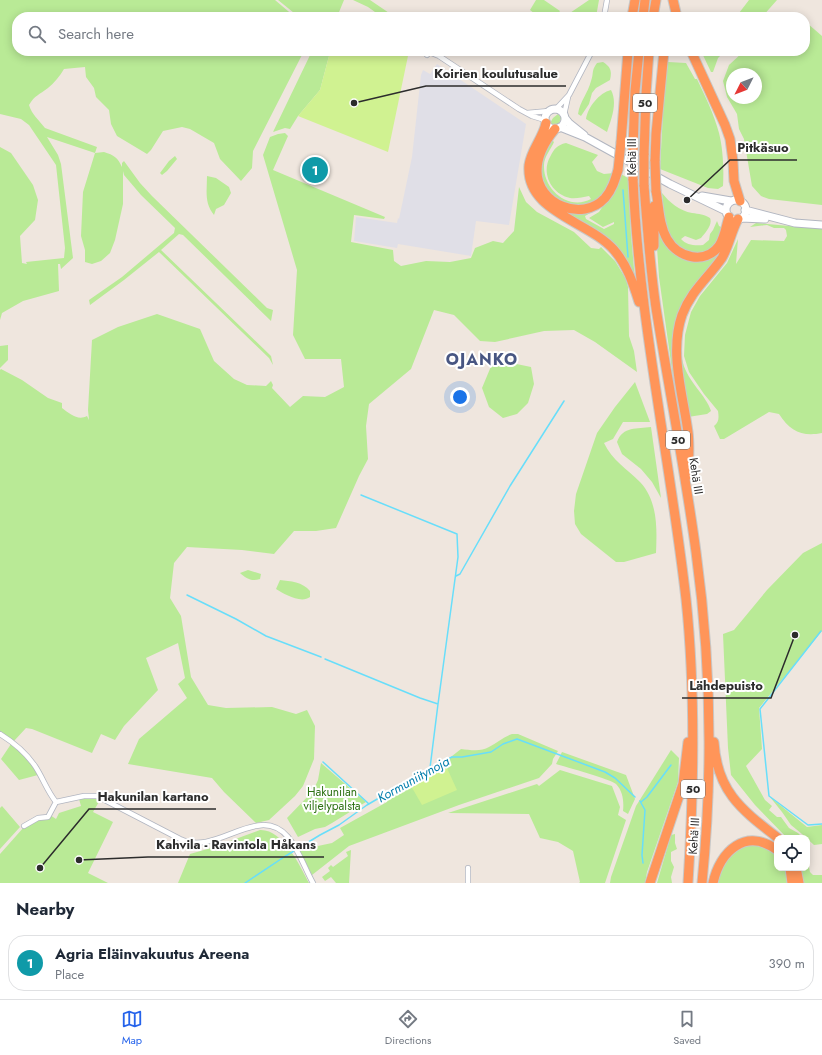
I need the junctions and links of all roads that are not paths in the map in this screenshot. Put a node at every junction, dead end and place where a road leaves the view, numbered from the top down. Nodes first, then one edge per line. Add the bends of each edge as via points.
1 (607, 0) edge
2 (635, 0) edge
3 (645, 0) edge
4 (656, 0) edge
5 (672, 0) edge
6 (605, 12) edge
7 (633, 12) edge
8 (644, 12) edge
9 (655, 12) edge
10 (670, 12) edge
11 (676, 12) edge
12 (439, 56) edge
13 (589, 56) edge
14 (628, 56) edge
15 (638, 56) edge
16 (649, 56) edge
17 (663, 56) edge
18 (693, 56) edge
19 (569, 95) junction
20 (552, 110) junction
21 (527, 113) junction
22 (564, 116) junction
23 (546, 121) junction
24 (558, 128) junction
25 (585, 137) junction
26 (656, 191) junction
27 (689, 193) junction
28 (736, 201) junction
29 (745, 210) junction
30 (728, 214) junction
31 (740, 219) junction
32 (775, 219) junction
33 (822, 225) edge
34 (647, 328) junction
35 (660, 329) junction
36 (696, 552) junction
37 (693, 695) junction
38 (709, 703) junction
39 (0, 734) edge
40 (56, 802) junction
41 (24, 826) dead end
42 (774, 835) edge
43 (774, 848) edge
44 (468, 868) dead end
45 (790, 871) edge
46 (797, 871) edge
47 (313, 883) edge
48 (468, 883) edge
49 (650, 883) edge
50 (688, 883) edge
51 (702, 883) edge
52 (713, 883) edge
53 (792, 883) edge
54 (799, 883) edge

1 - 6 street
2 - 7 highway
3 - 8 highway
4 - 9 highway
5 - 10 highway
5 - 11 highway
12 - 21 street
13 - 19 street
14 - 24 highway, bridge via 618,170 608,194 601,202 586,208 566,208 543,191 537,171 539,158
15 - 34 highway, Kehä III / 50, bridge via 633,179 638,254
16 - 35 highway, Kehä III / 50, bridge via 644,185 650,258
17 - 26 highway, bridge via 657,120
18 - 28 highway via 730,139
19 - 20 street
19 - 22 street
20 - 21 street
20 - 22 main road via 561,112
20 - 23 main road via 546,116
21 - 23 street
22 - 24 main road via 564,123
22 - 25 main road
23 - 24 main road via 551,128
23 - 34 highway via 529,166 535,192 550,208 592,232 613,250 631,279
24 - 25 main road
25 - 27 main road
26 - 30 highway via 665,235 672,247 687,257 698,258 718,247 723,238
26 - 35 highway via 654,243
27 - 28 main road
27 - 30 main road
28 - 29 main road via 744,206
28 - 30 main road via 727,207
29 - 31 main road
29 - 32 main road
30 - 31 main road via 732,219
31 - 32 main road
31 - 36 highway via 733,229 722,257 690,299 677,338 676,355 688,435 688,464 696,521
32 - 33 main road
34 - 37 highway, Kehä III / 50 via 681,562
35 - 36 highway, Kehä III / 50
36 - 38 highway, Kehä III / 50
37 - 49 highway via 683,784
37 - 50 highway, Kehä III / 50 via 692,818
38 - 42 highway via 714,721 716,757 724,782 744,812
38 - 51 highway, Kehä III / 50 via 708,816
39 - 40 street via 32,762
40 - 41 street via 48,817 38,818
40 - 47 street via 97,796 192,843 202,843 256,826 268,825 277,828 292,843
43 - 52 highway via 755,841 734,846 721,860
44 - 48 street
45 - 53 highway
46 - 54 highway

